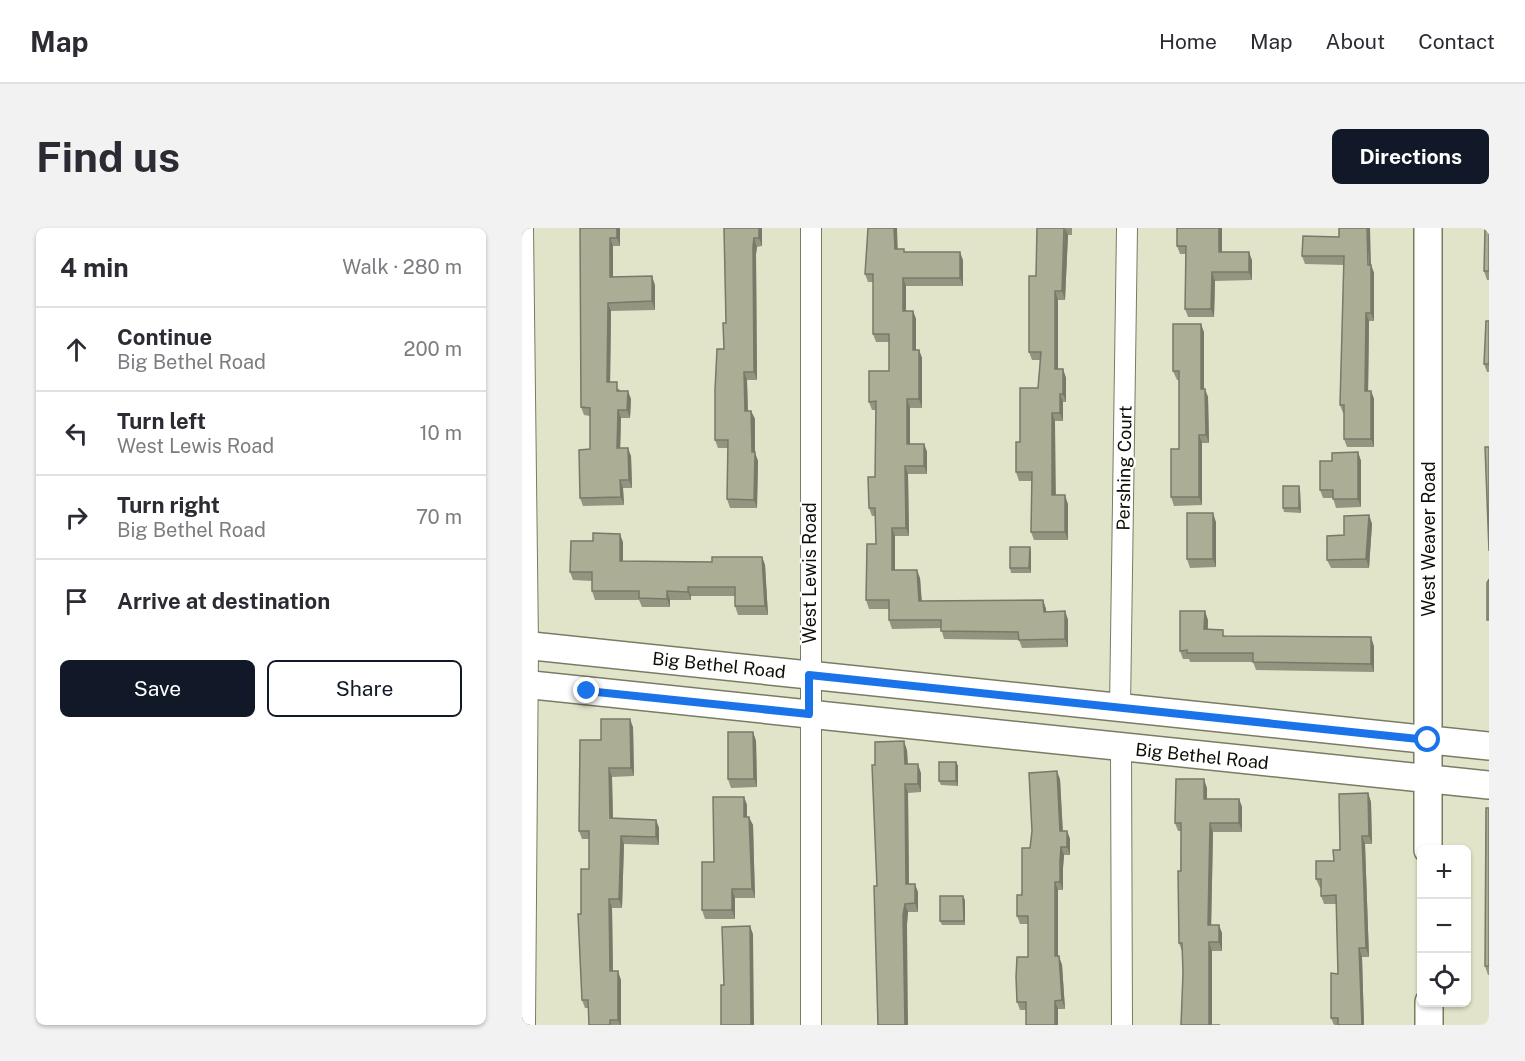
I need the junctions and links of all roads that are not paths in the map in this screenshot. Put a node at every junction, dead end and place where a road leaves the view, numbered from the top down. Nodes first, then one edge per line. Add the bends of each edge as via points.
1 (523, 228) edge
2 (811, 228) edge
3 (1127, 228) edge
4 (1428, 228) edge
5 (525, 645) edge
6 (809, 675) junction
7 (525, 685) edge
8 (1120, 708) junction
9 (809, 714) junction
10 (1428, 740) junction
11 (1489, 746) edge
12 (1121, 748) junction
13 (1428, 779) junction
14 (1489, 785) edge
15 (1428, 845) edge
16 (1429, 1007) edge
17 (525, 1025) edge
18 (811, 1025) edge
19 (1122, 1025) edge
20 (1429, 1025) edge

1 - 5 street
2 - 6 street, West Lewis Road
3 - 8 street, Pershing Court
4 - 10 main road, West Weaver Road
5 - 6 main road, Big Bethel Road
5 - 7 street
6 - 8 main road, Big Bethel Road
6 - 9 street, West Lewis Road
7 - 9 main road, Big Bethel Road
7 - 17 street
8 - 10 main road, Big Bethel Road
9 - 12 main road, Big Bethel Road
9 - 18 street, West Lewis Road
10 - 11 main road, Big Bethel Road
10 - 13 main road, West Weaver Road
12 - 13 main road, Big Bethel Road
12 - 19 street
13 - 14 main road, Big Bethel Road
13 - 15 main road, West Weaver Road
16 - 20 main road

